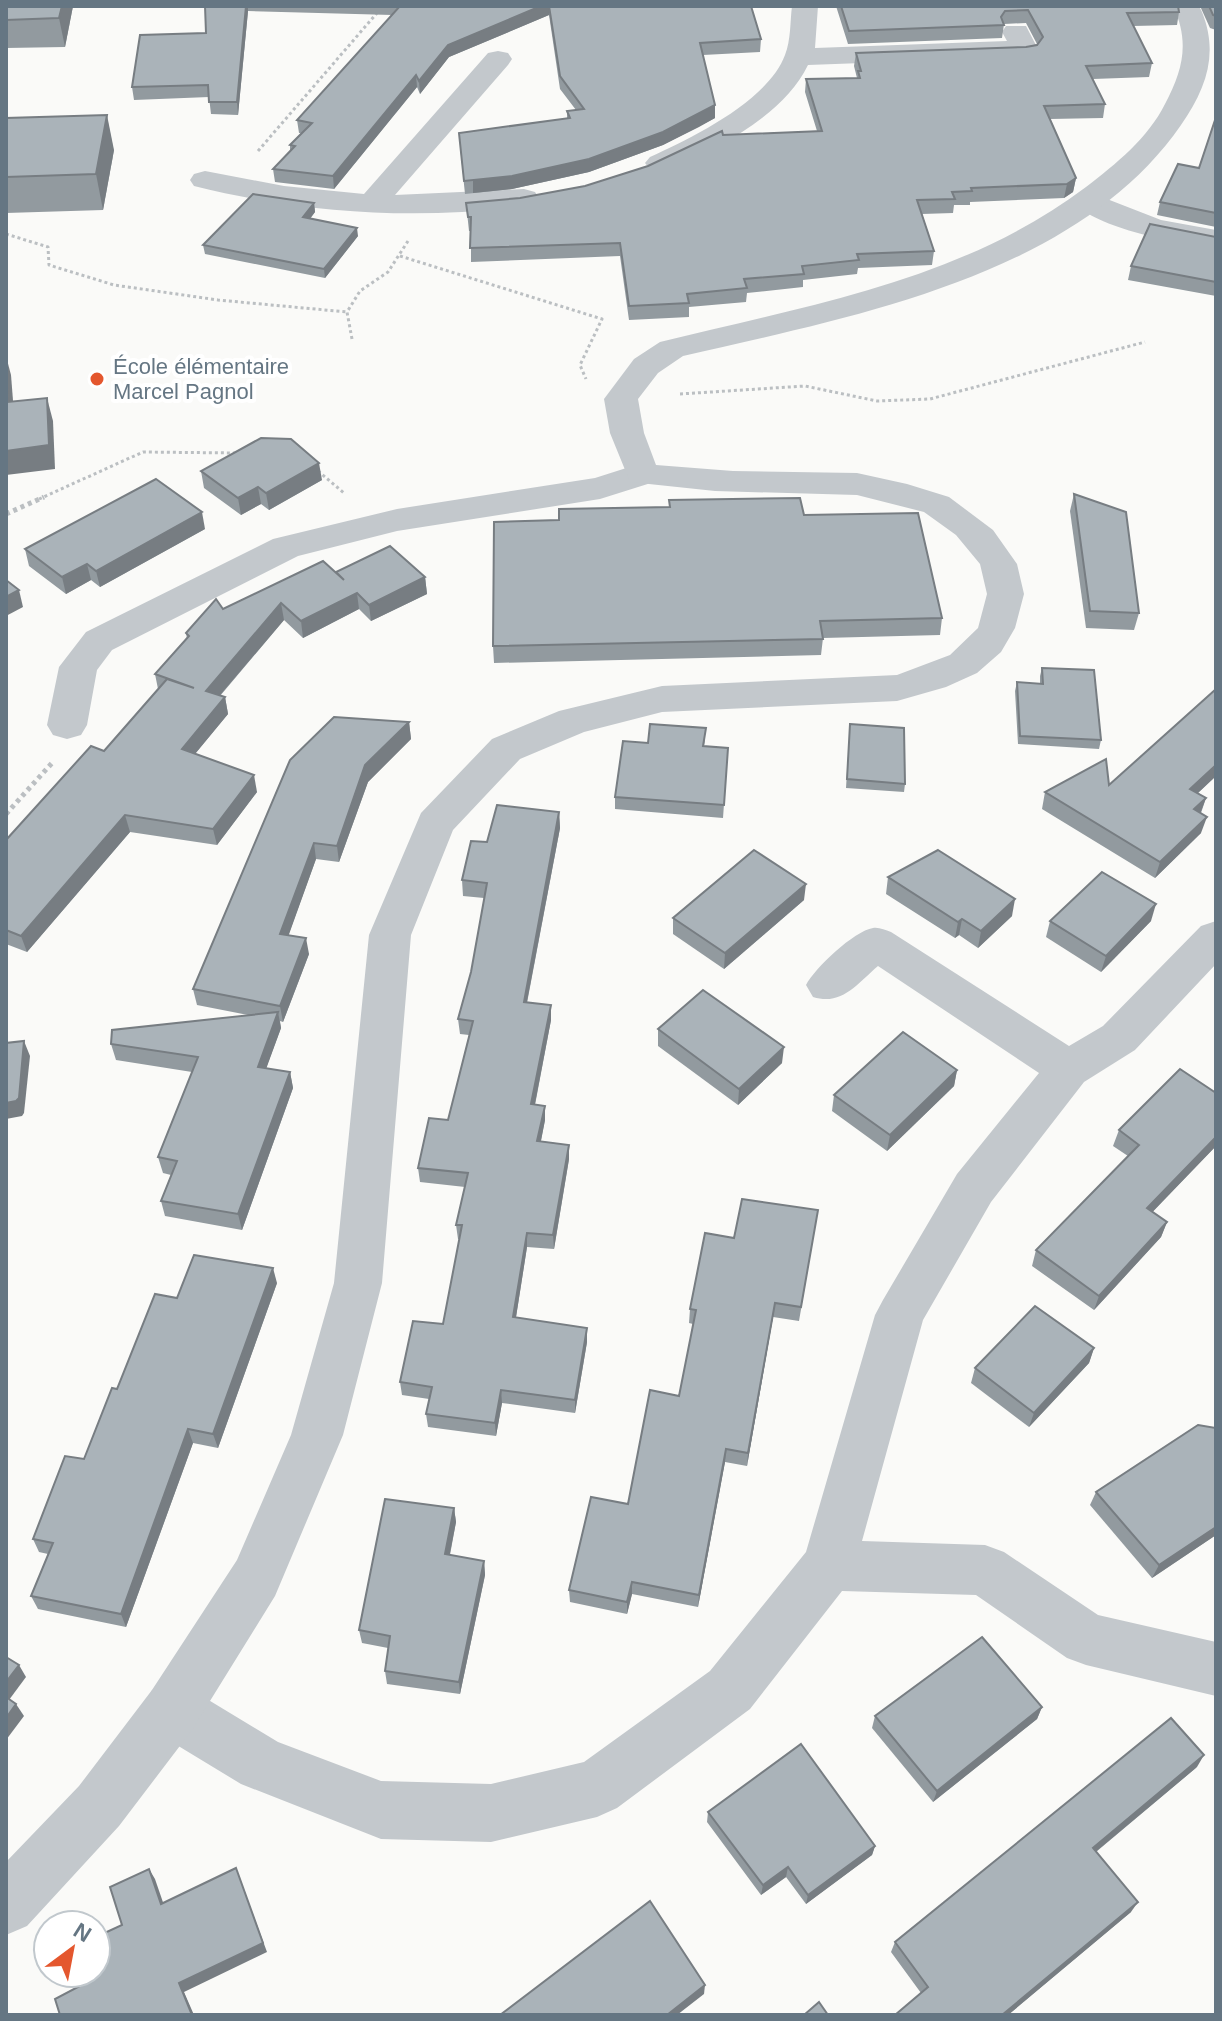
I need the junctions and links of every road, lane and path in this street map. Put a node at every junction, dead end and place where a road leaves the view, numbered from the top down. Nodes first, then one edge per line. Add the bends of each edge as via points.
1 (383, 6) edge
2 (805, 6) edge
3 (1186, 6) edge
4 (1016, 32) edge
5 (799, 57) junction
6 (498, 59) dead end
7 (641, 170) edge
8 (218, 183) joint
9 (552, 194) edge
10 (1089, 201) junction
11 (370, 205) junction
12 (408, 205) junction
13 (6, 234) edge
14 (1216, 239) edge
15 (400, 256) junction
16 (347, 312) junction
17 (352, 339) dead end
18 (1145, 342) dead end
19 (590, 389) dead end
20 (679, 394) dead end
21 (252, 453) edge
22 (309, 464) edge
23 (642, 474) junction
24 (355, 502) dead end
25 (6, 514) edge
26 (67, 725) joint
27 (6, 814) edge
28 (1216, 937) edge
29 (828, 985) dead end
30 (1068, 1069) junction
31 (829, 1565) junction
32 (1216, 1669) edge
33 (172, 1710) junction
34 (6, 1905) edge

1 - 8 path via 265,142
2 - 5 street
3 - 10 street via 1193,18 1198,62 1172,122
4 - 5 street via 1024,49
5 - 7 street via 774,93 742,117 685,153
6 - 11 street
8 - 11 street
9 - 12 street via 467,205
10 - 14 street via 1170,234
10 - 23 street via 972,268 880,300 672,349 646,366 621,399
11 - 12 street
12 - 15 path via 408,245
13 - 16 path via 48,247 49,265 114,285
15 - 16 path via 388,272 360,291
15 - 19 path via 602,319 580,365
16 - 17 path
18 - 20 path via 930,399 877,401 805,386
21 - 25 path via 143,452
22 - 24 path
23 - 26 street via 600,488 397,520 286,547 99,641 78,667
23 - 33 street via 702,481 866,485 941,507 988,546 1006,578 996,636 976,657 897,688 662,699 573,721 506,749 435,823 390,935 358,1283 317,1435 256,1578
26 - 27 path via 51,764
28 - 30 street via 1119,1038
29 - 30 street via 876,943
30 - 31 street via 974,1188 900,1315
31 - 32 street via 985,1570 1086,1639
31 - 33 street via 730,1690 597,1788 491,1813 381,1810 261,1764
33 - 34 street via 99,1806

